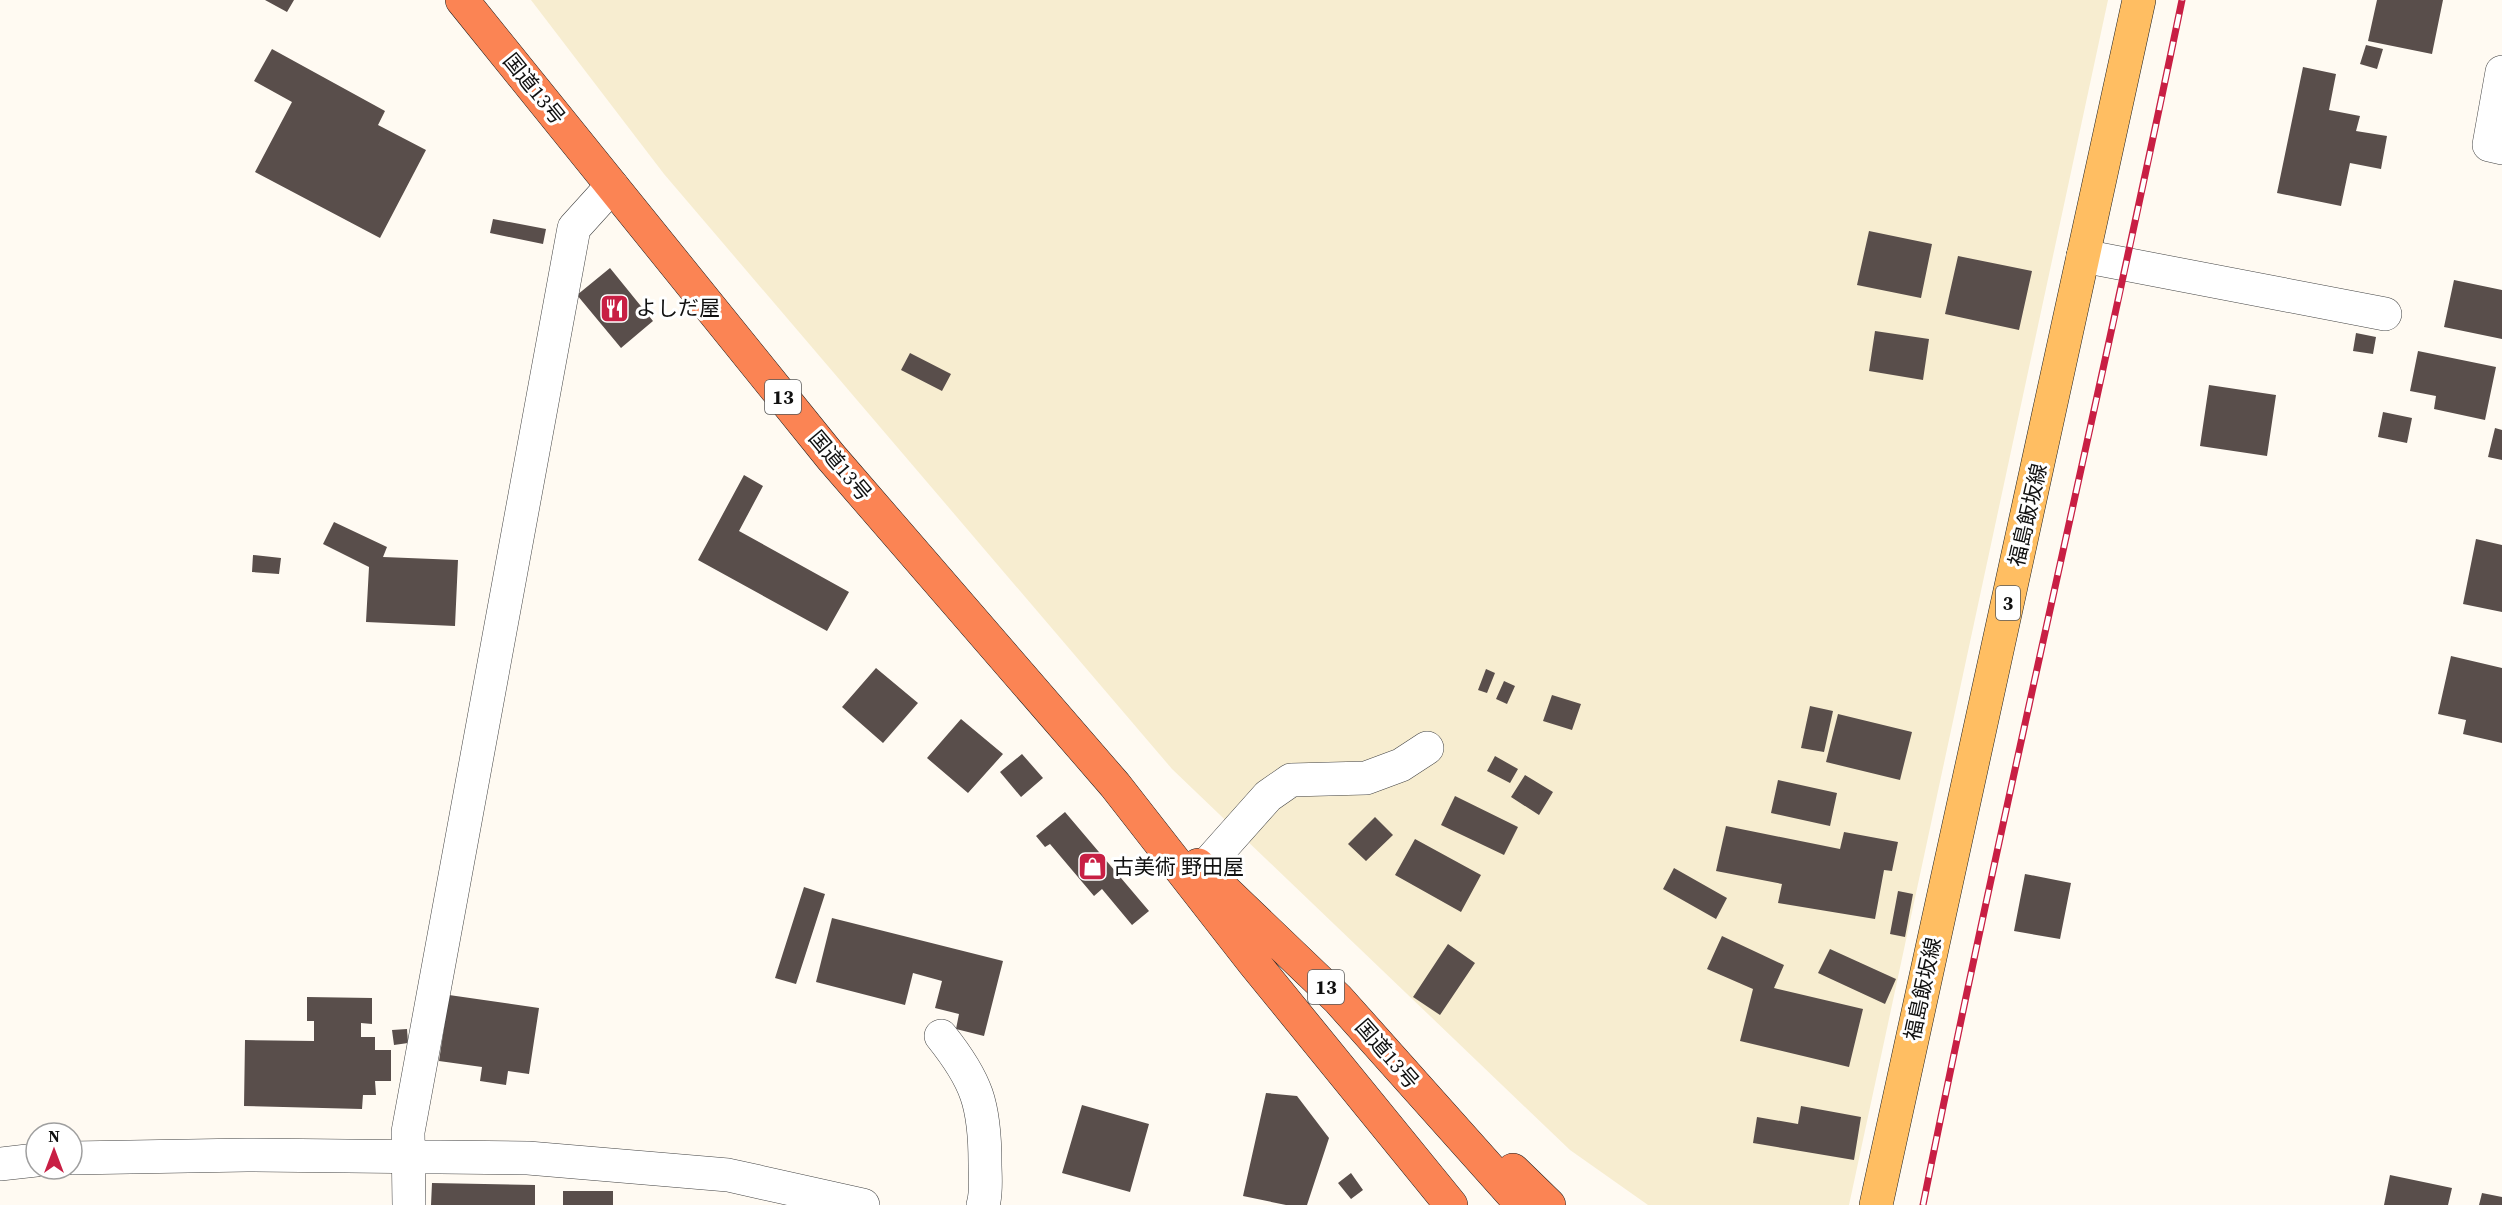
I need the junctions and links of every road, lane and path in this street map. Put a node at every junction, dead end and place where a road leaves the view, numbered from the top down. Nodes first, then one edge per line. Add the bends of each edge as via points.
1 (462, 0) edge
2 (2139, 0) edge
3 (2502, 72) edge
4 (2502, 148) edge
5 (612, 186) junction
6 (2083, 256) junction
7 (2385, 314) dead end
8 (1427, 748) dead end
9 (1115, 785) junction
10 (1203, 869) junction
11 (1338, 999) junction
12 (941, 1036) dead end
13 (406, 1156) junction
14 (84, 1158) edge
15 (24, 1161) edge
16 (0, 1164) edge
17 (409, 1205) edge
18 (862, 1205) edge
19 (983, 1205) edge
20 (1451, 1205) edge
21 (1522, 1205) edge
22 (1549, 1205) edge
23 (1876, 1205) edge

1 - 5 highway, 国道13号 / 13
2 - 6 main road, 福島飯坂線 / 3
3 - 4 street via 2489,145
5 - 9 highway, 国道13号 / 13 via 831,457
5 - 13 street via 574,228
6 - 7 street
6 - 23 main road, 福島飯坂線 / 3
8 - 10 street via 1401,765 1366,778 1291,780 1268,796
9 - 10 highway, 国道13号 / 13
9 - 20 highway, 国道13号 / 13
10 - 11 highway, 国道13号 / 13
11 - 21 highway, 国道13号 / 13
11 - 22 highway
12 - 19 street via 964,1065 980,1101 985,1161
13 - 14 street
13 - 17 street
13 - 18 street via 528,1158 728,1175
15 - 16 street

